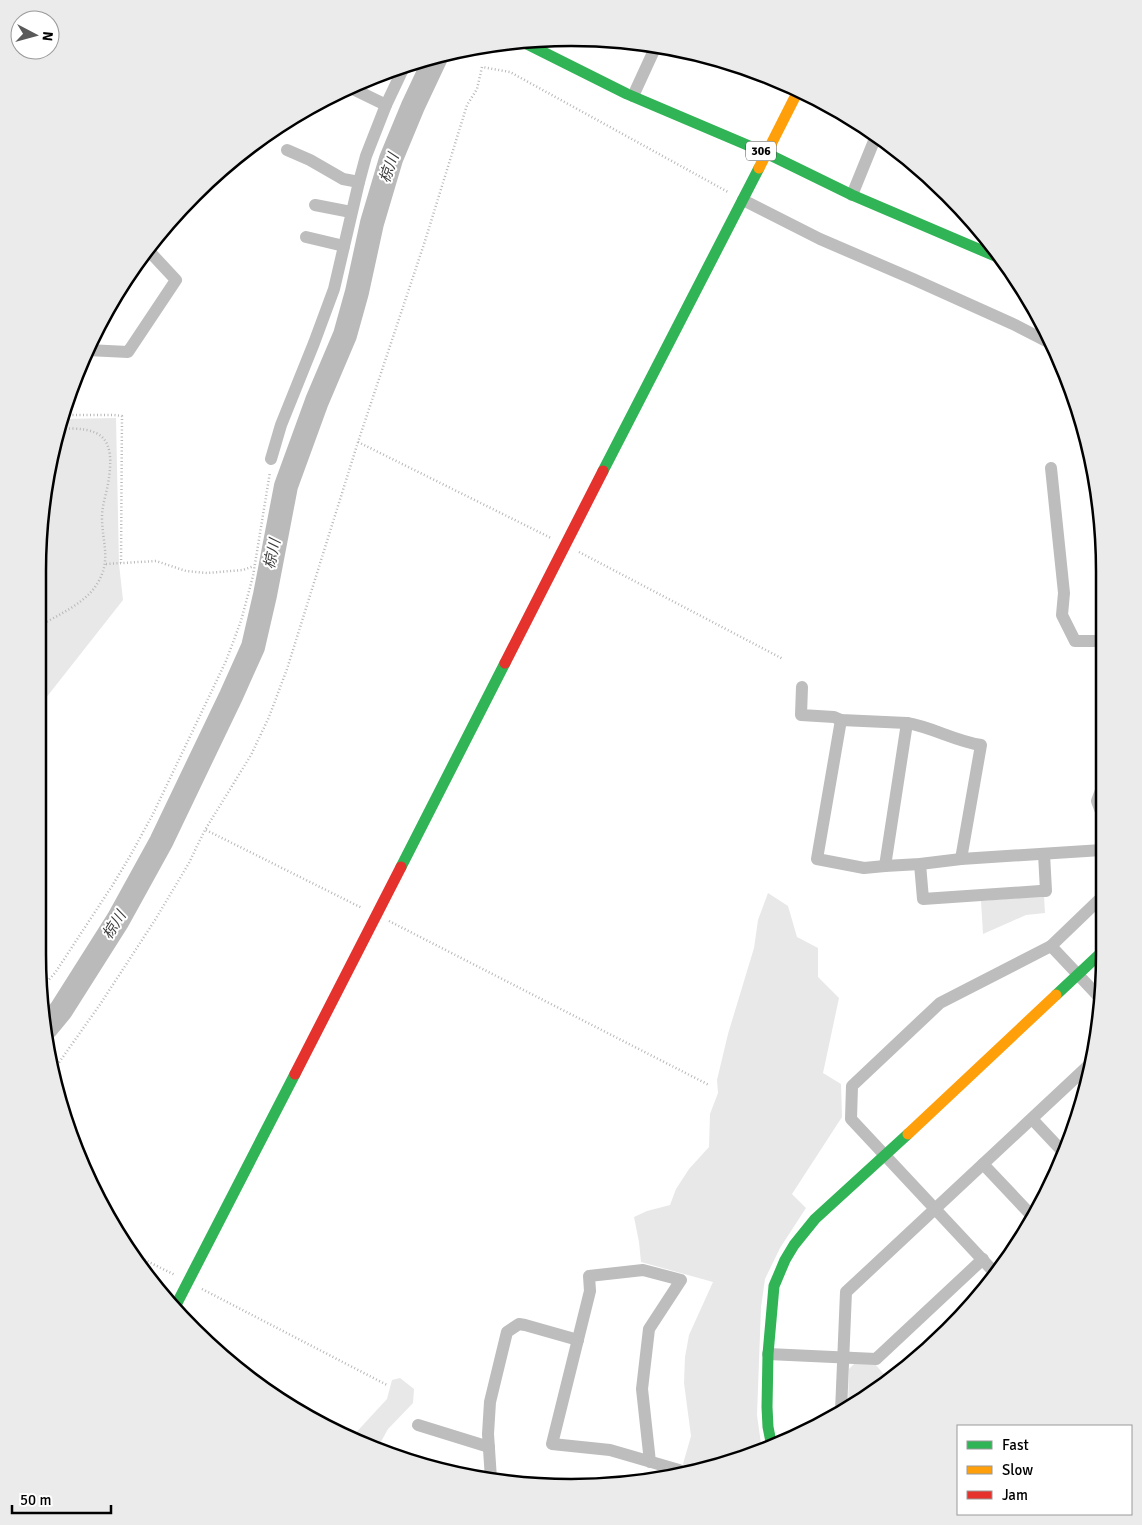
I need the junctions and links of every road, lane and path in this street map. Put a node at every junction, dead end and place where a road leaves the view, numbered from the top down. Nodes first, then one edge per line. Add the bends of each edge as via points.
1 (534, 47) edge
2 (653, 53) edge
3 (400, 75) edge
4 (358, 91) edge
5 (634, 96) junction
6 (795, 96) edge
7 (386, 105) junction
8 (873, 143) edge
9 (287, 150) dead end
10 (766, 153) junction
11 (359, 182) junction
12 (852, 195) junction
13 (743, 200) junction
14 (315, 204) dead end
15 (352, 212) junction
16 (306, 237) dead end
17 (344, 246) junction
18 (988, 253) edge
19 (153, 255) edge
20 (1042, 339) edge
21 (95, 350) edge
22 (70, 415) edge
23 (66, 428) edge
24 (358, 442) junction
25 (272, 459) joint
26 (1051, 468) dead end
27 (566, 545) junction
28 (121, 563) junction
29 (106, 564) junction
30 (254, 566) junction
31 (46, 623) edge
32 (1096, 641) edge
33 (783, 659) dead end
34 (802, 687) dead end
35 (841, 720) junction
36 (907, 723) junction
37 (205, 830) junction
38 (1096, 850) edge
39 (1044, 854) junction
40 (960, 859) junction
41 (920, 864) junction
42 (885, 866) junction
43 (1096, 903) edge
44 (376, 915) junction
45 (1051, 946) junction
46 (1096, 958) edge
47 (1078, 974) junction
48 (47, 982) edge
49 (1095, 992) edge
50 (58, 1064) edge
51 (1081, 1076) edge
52 (709, 1085) dead end
53 (1032, 1120) junction
54 (1059, 1148) edge
55 (885, 1156) junction
56 (983, 1164) junction
57 (934, 1210) junction
58 (1028, 1211) edge
59 (983, 1259) junction
60 (146, 1260) edge
61 (991, 1268) edge
62 (188, 1282) junction
63 (178, 1302) edge
64 (578, 1340) junction
65 (768, 1354) junction
66 (843, 1357) junction
67 (387, 1385) dead end
68 (841, 1403) edge
69 (418, 1425) dead end
70 (771, 1440) edge
71 (489, 1447) junction
72 (650, 1462) junction
73 (675, 1469) edge
74 (491, 1472) edge

1 - 5 main road, 306
2 - 5 street
3 - 7 street
4 - 7 street
5 - 10 main road, 306
6 - 10 main road
7 - 11 street
8 - 12 street
9 - 11 street via 343,179
10 - 12 main road, 306
10 - 13 main road
11 - 15 street
12 - 18 main road, 306
13 - 20 street via 820,239
13 - 24 path via 510,72 482,67
13 - 27 main road
14 - 15 street
15 - 17 street
16 - 17 street
17 - 25 street via 329,304 281,424
19 - 21 street via 176,280 128,352
22 - 28 path via 122,416
23 - 29 path via 90,429 101,436 108,447 110,462 102,518
24 - 27 path
24 - 37 path via 280,690 251,755
25 - 30 path
26 - 32 street via 1064,592 1062,615 1074,641
27 - 33 path
27 - 44 main road
28 - 29 path
28 - 30 path via 156,561 186,571 207,573
29 - 31 path via 94,589 72,608
30 - 48 path via 233,644 153,814 112,886
34 - 35 street via 801,715
35 - 36 street
35 - 42 street via 817,859 864,868
36 - 40 street via 981,745
36 - 42 street
37 - 44 path
37 - 50 path via 189,864 155,920
38 - 39 street
39 - 40 street
39 - 41 street via 1046,891 923,899
40 - 41 street
41 - 42 street
43 - 45 street
44 - 52 path
44 - 62 main road
45 - 47 street
45 - 55 street via 940,1003 852,1086 851,1119
46 - 47 main road
47 - 49 street
47 - 55 main road
51 - 53 street
53 - 54 street
53 - 56 street
55 - 57 street
55 - 65 main road via 815,1219 785,1260 774,1286
56 - 57 street
56 - 58 street
57 - 59 street
57 - 66 street via 846,1292
59 - 61 street
59 - 66 street via 876,1359
60 - 62 path
62 - 63 main road
62 - 67 path
64 - 71 street via 519,1324 507,1332 490,1402
64 - 72 street via 552,1444 610,1450
64 - 72 street via 590,1291 589,1276 642,1270 681,1280 649,1329 642,1390
65 - 66 street
65 - 70 main road via 767,1407
66 - 68 street
69 - 71 street
71 - 74 street
72 - 73 street

